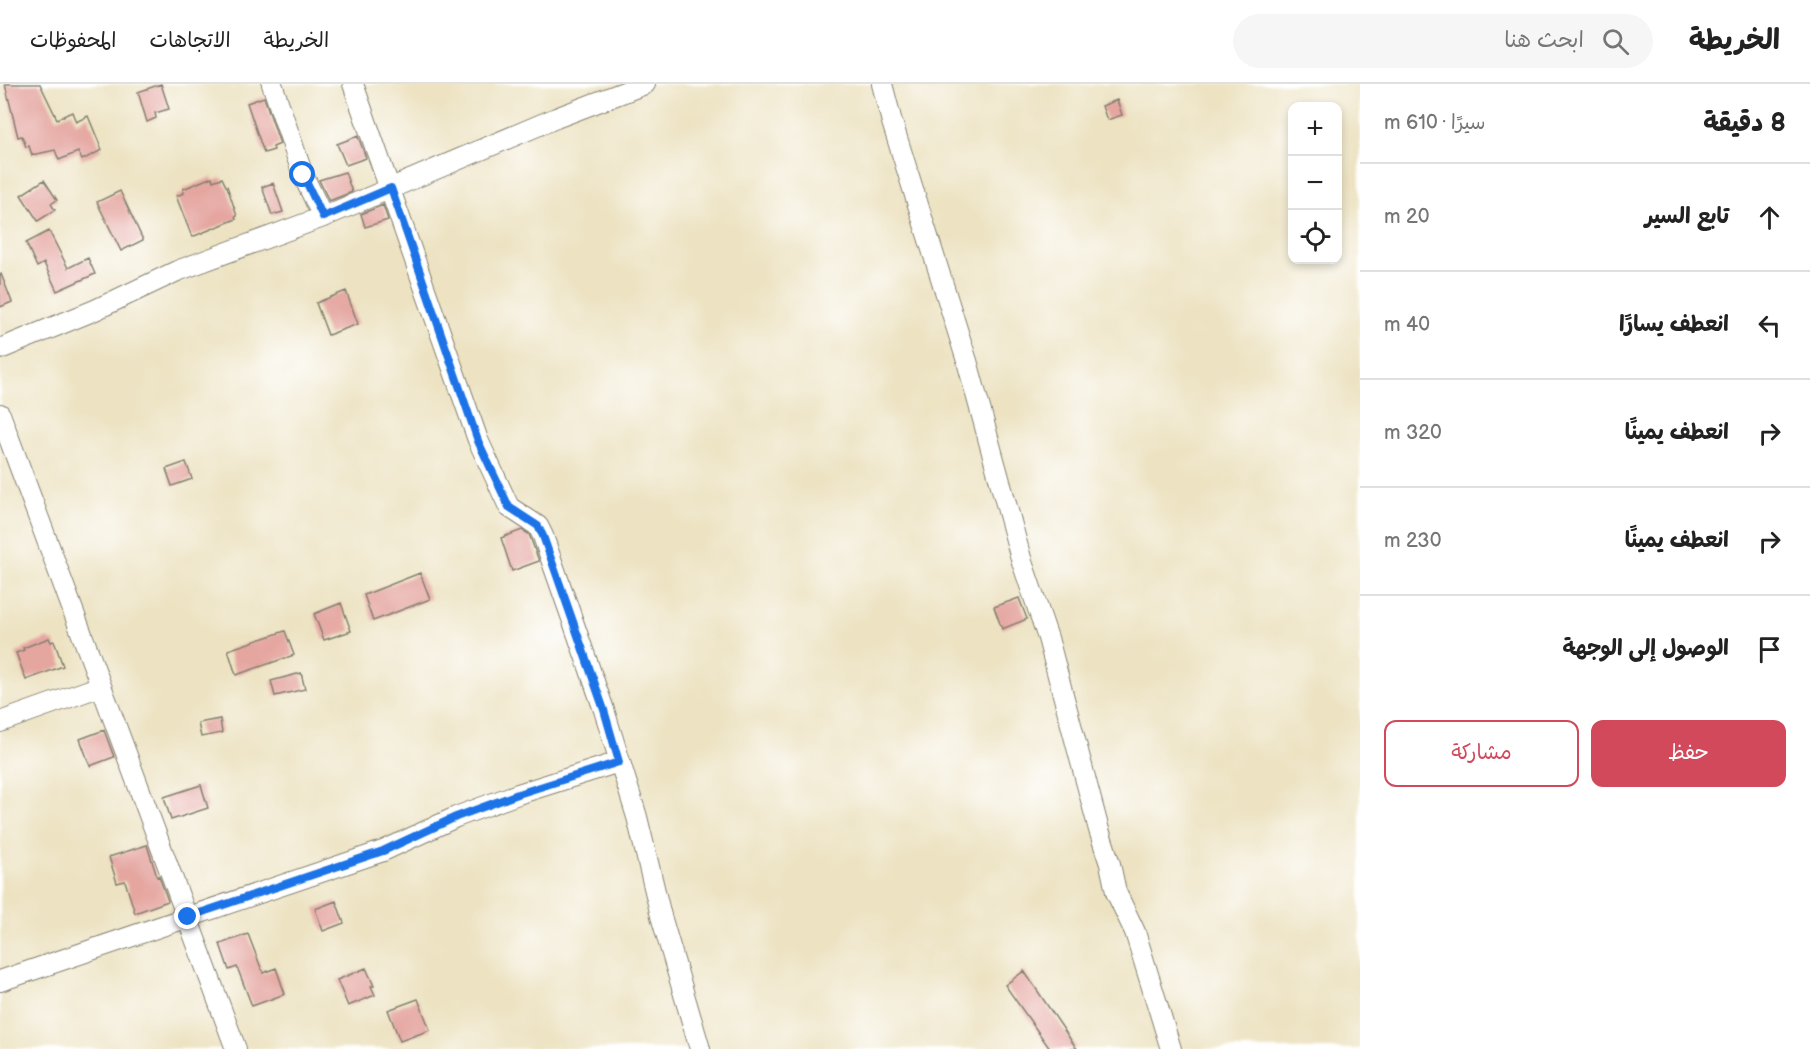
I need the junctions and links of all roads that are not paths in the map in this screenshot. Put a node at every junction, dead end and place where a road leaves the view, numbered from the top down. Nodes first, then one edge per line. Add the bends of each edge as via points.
1 (272, 84) edge
2 (353, 84) edge
3 (645, 84) edge
4 (882, 84) edge
5 (391, 188) junction
6 (323, 217) junction
7 (0, 349) edge
8 (0, 414) edge
9 (101, 686) junction
10 (0, 722) edge
11 (619, 762) junction
12 (188, 917) junction
13 (0, 981) edge
14 (236, 1049) edge
15 (700, 1049) edge
16 (1170, 1049) edge

1 - 6 street via 303,175
2 - 5 street
3 - 5 street
4 - 16 street via 1048,639 1116,892 1135,932
5 - 6 street
5 - 11 street via 478,441 509,507 538,526 543,536
6 - 7 street via 177,271
8 - 9 street
9 - 10 street
9 - 12 street
11 - 12 street via 518,794 383,851
11 - 15 street
12 - 13 street
12 - 14 street

